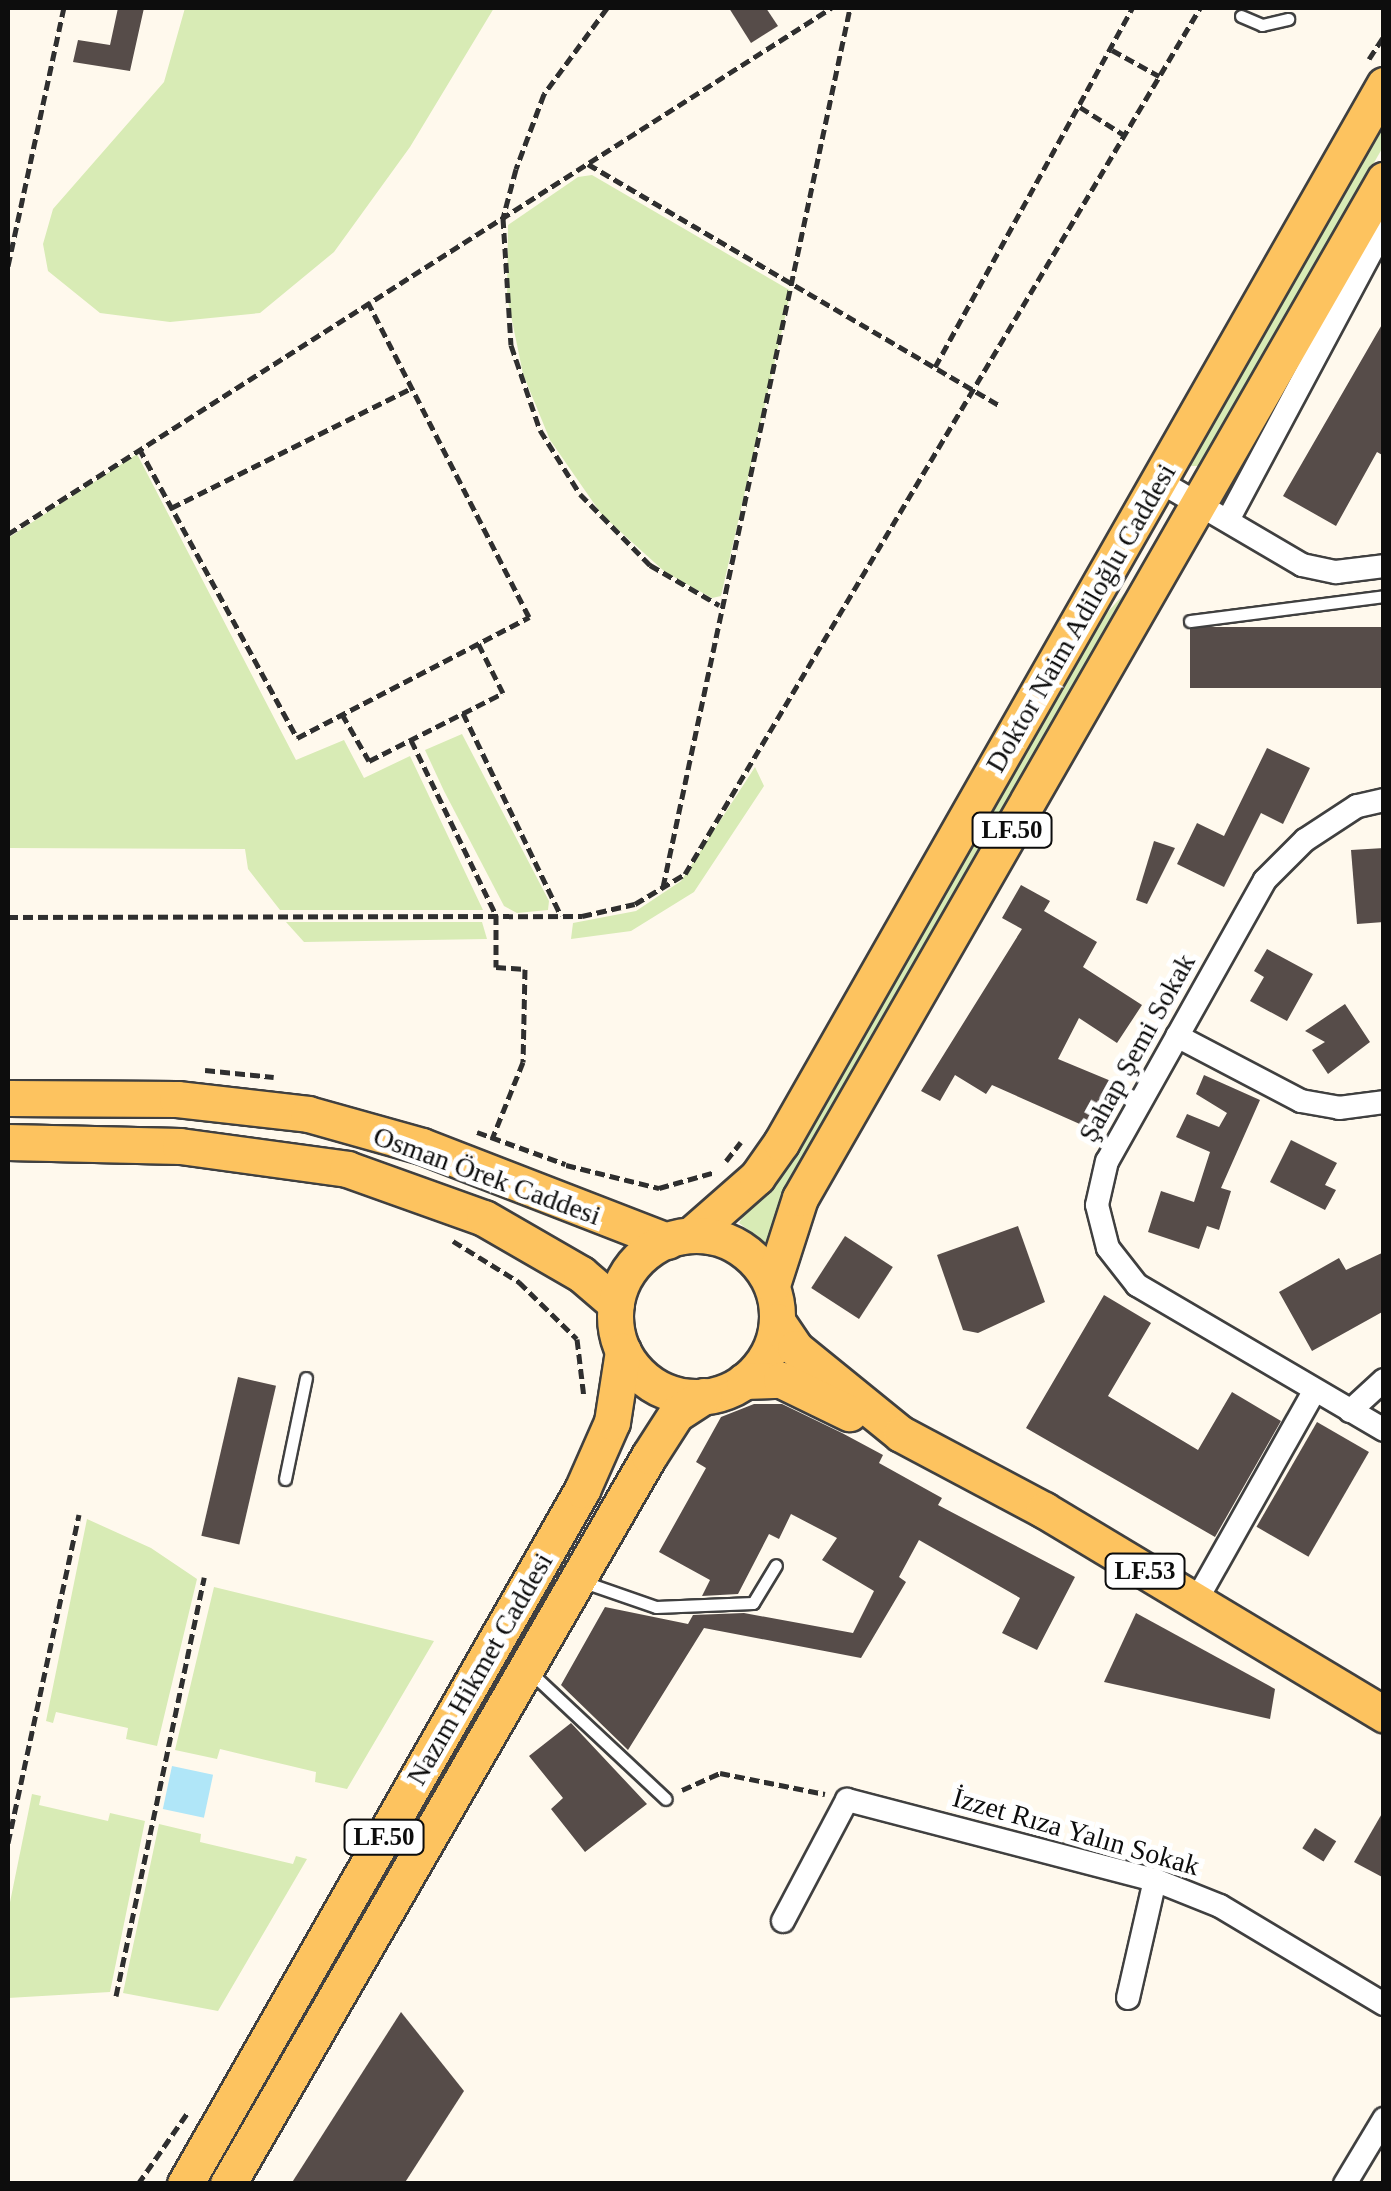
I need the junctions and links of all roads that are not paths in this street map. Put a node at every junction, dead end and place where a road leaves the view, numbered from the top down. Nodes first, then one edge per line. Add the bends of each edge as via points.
1 (1240, 16) dead end
2 (1288, 19) dead end
3 (1384, 85) edge
4 (1384, 180) edge
5 (1384, 228) edge
6 (1159, 481) junction
7 (1214, 513) junction
8 (1384, 566) edge
9 (1384, 596) edge
10 (1190, 621) dead end
11 (1384, 800) edge
12 (1178, 1036) junction
13 (8, 1098) edge
14 (1384, 1102) edge
15 (8, 1142) edge
16 (679, 1238) junction
17 (772, 1286) junction
18 (616, 1304) junction
19 (777, 1321) junction
20 (623, 1350) junction
21 (306, 1378) dead end
22 (1384, 1380) edge
23 (744, 1381) junction
24 (1314, 1392) junction
25 (704, 1396) junction
26 (1350, 1411) junction
27 (1384, 1430) edge
28 (901, 1434) junction
29 (284, 1478) dead end
30 (776, 1565) dead end
31 (581, 1581) junction
32 (1196, 1602) junction
33 (529, 1671) junction
34 (1384, 1714) edge
35 (666, 1800) road end
36 (1155, 1880) junction
37 (782, 1920) dead end
38 (1128, 1998) dead end
39 (1384, 2004) edge
40 (1384, 2119) edge
41 (185, 2184) edge
42 (228, 2184) edge
43 (1344, 2184) edge

1 - 2 lane via 1262,25
3 - 6 main road, Doktor Naim Adiloğlu Caddesi / LF.50
4 - 7 main road, Doktor Naim Adiloğlu Caddesi / LF.50
5 - 7 street
6 - 7 street
6 - 16 main road, Doktor Naim Adiloğlu Caddesi / LF.50 via 781,1143 757,1177
7 - 8 street via 1318,570
7 - 17 main road, Doktor Naim Adiloğlu Caddesi / LF.50 via 800,1198 782,1235
9 - 10 lane
11 - 12 street, Şahap Şemi Sokak via 1357,806 1306,840 1266,880
12 - 14 street via 1301,1100 1339,1108
12 - 24 street, Şahap Şemi Sokak via 1107,1161 1098,1204 1108,1248 1137,1285
13 - 16 main road, Osman Örek Caddesi via 177,1099 308,1114 422,1146
15 - 18 main road, Osman Örek Caddesi via 180,1146 347,1169 484,1218 581,1274
16 - 17 main road via 711,1236 748,1253
16 - 18 main road, LF.50 via 633,1266
17 - 19 main road, LF.50
18 - 20 main road
19 - 23 main road via 767,1355
19 - 28 main road, LF.53 via 795,1348
20 - 25 main road via 648,1380
20 - 41 main road, Nazım Hikmet Caddesi / LF.50 via 612,1422 582,1490
21 - 29 lane
22 - 26 street
23 - 25 main road
23 - 28 main road, LF.53 via 781,1380
24 - 26 street, Şahap Şemi Sokak
24 - 32 street
25 - 31 main road, Nazım Hikmet Caddesi / LF.50 via 676,1414
26 - 27 street, Şahap Şemi Sokak
28 - 32 main road, LF.53
30 - 31 lane via 753,1602 656,1607
31 - 33 main road, Nazım Hikmet Caddesi / LF.50
32 - 34 main road, LF.53
33 - 35 lane
33 - 42 main road, Nazım Hikmet Caddesi / LF.50
36 - 37 street, İzzet Rıza Yalın Sokak via 847,1800
36 - 38 street
36 - 39 street, İzzet Rıza Yalın Sokak via 1220,1906
40 - 43 street

